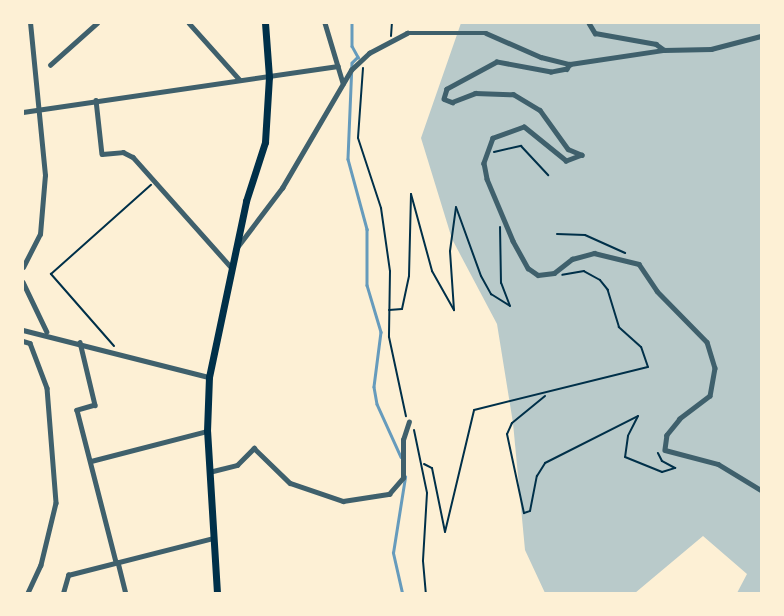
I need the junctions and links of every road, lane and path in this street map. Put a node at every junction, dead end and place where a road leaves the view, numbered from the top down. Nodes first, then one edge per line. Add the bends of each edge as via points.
1 (30, 23) edge
2 (97, 23) edge
3 (189, 23) edge
4 (265, 23) edge
5 (325, 23) edge
6 (392, 23) edge
7 (589, 23) edge
8 (761, 36) edge
9 (391, 40) junction
10 (664, 50) junction
11 (359, 62) junction
12 (570, 64) junction
13 (50, 65) dead end
14 (338, 66) junction
15 (269, 77) junction
16 (241, 80) junction
17 (343, 84) junction
18 (96, 100) junction
19 (23, 112) edge
20 (486, 153) junction
21 (548, 175) dead end
22 (154, 182) junction
23 (500, 224) dead end
24 (557, 234) dead end
25 (237, 247) junction
26 (629, 258) junction
27 (23, 267) edge
28 (232, 268) junction
29 (549, 275) junction
30 (23, 282) edge
31 (389, 310) junction
32 (23, 330) edge
33 (47, 333) junction
34 (23, 341) edge
35 (80, 342) junction
36 (117, 352) junction
37 (209, 377) junction
38 (546, 395) junction
39 (409, 422) junction
40 (207, 431) junction
41 (664, 445) junction
42 (91, 461) junction
43 (423, 464) junction
44 (209, 472) junction
45 (761, 490) edge
46 (213, 538) junction
47 (117, 562) junction
48 (28, 593) edge
49 (63, 593) edge
50 (126, 593) edge
51 (217, 593) edge
52 (426, 593) edge

1 - 27 street via 45,175 40,234
2 - 13 street
3 - 16 street
4 - 15 highway
5 - 14 street
6 - 9 path
7 - 10 street via 595,33 656,44
8 - 10 street via 720,48
9 - 11 street
9 - 12 street via 420,29 486,33
10 - 12 street
11 - 17 street
11 - 31 path via 364,80 358,138 381,208
12 - 20 street via 551,72 505,60 447,89 444,99 453,102 475,93 513,94 540,110 568,149 582,155 566,161 524,127 493,138
14 - 15 street
14 - 17 street
15 - 16 street
15 - 25 highway via 265,142
16 - 18 street
17 - 25 street via 282,188
18 - 19 street
18 - 22 street via 102,154 128,153
20 - 21 path via 521,146
20 - 29 street via 486,179 513,241 528,268
22 - 28 street
22 - 36 path via 51,274
23 - 31 path via 501,283 510,306 491,294 481,276 456,207 450,251 454,310 432,271 411,194 410,276 402,309
24 - 26 path via 605,241
25 - 28 highway
26 - 29 street via 580,256
26 - 41 street via 646,271 657,291 707,342 715,368 710,396 680,419
28 - 37 highway
29 - 38 path via 584,271 600,279 619,327 641,347 649,363 644,370
30 - 33 street
31 - 39 path via 398,397
32 - 33 street
33 - 35 street
34 - 48 street via 30,343 47,388 56,503 41,565
35 - 36 street
35 - 42 street via 95,405 77,410
36 - 37 street
37 - 40 highway
38 - 41 path via 512,423 507,434 524,513 530,511 537,476 545,463 638,416 625,457 662,472 675,468 659,456
38 - 43 path via 474,410 444,532 432,468
39 - 43 path via 418,436
39 - 44 street via 403,440 403,478 389,494 343,501 290,483 254,448 237,466
40 - 42 street
40 - 44 highway
41 - 45 street via 672,455 718,464
42 - 47 street
43 - 52 path
44 - 46 highway
46 - 47 street
46 - 51 highway
47 - 49 street via 68,575
47 - 50 street

